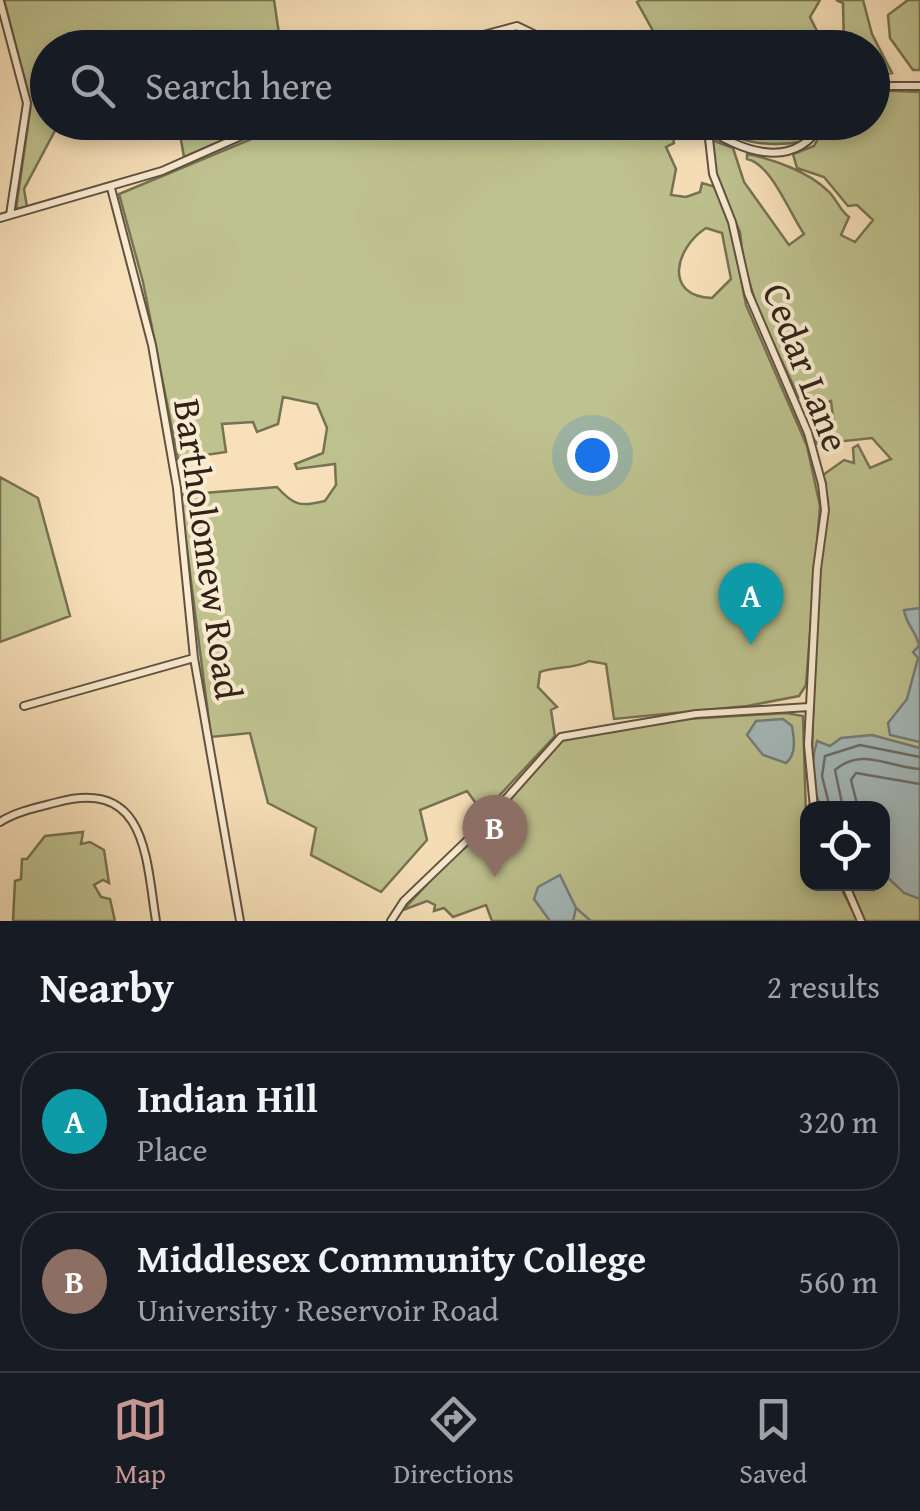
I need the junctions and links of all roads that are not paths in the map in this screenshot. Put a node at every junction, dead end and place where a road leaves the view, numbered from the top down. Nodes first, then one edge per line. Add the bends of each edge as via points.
1 (0, 1) edge
2 (890, 86) edge
3 (920, 86) edge
4 (232, 140) edge
5 (709, 140) edge
6 (729, 140) edge
7 (808, 140) edge
8 (111, 188) junction
9 (10, 215) junction
10 (0, 218) edge
11 (194, 658) junction
12 (24, 706) dead end
13 (809, 707) junction
14 (813, 801) edge
15 (0, 822) edge
16 (848, 891) edge
17 (156, 921) edge
18 (240, 921) edge
19 (391, 921) edge
20 (861, 921) edge

1 - 9 street via 27,103
2 - 3 street
4 - 8 street
5 - 13 street, Cedar Lane via 748,293 808,434 822,484
6 - 7 street via 782,154
8 - 9 street
8 - 11 street, Bartholomew Road via 152,345
9 - 10 street
11 - 12 street
11 - 18 street, Bartholomew Road
13 - 14 street, Cedar Lane
13 - 19 street via 696,714 561,737
15 - 17 street via 82,797 122,810 144,844
16 - 20 street

